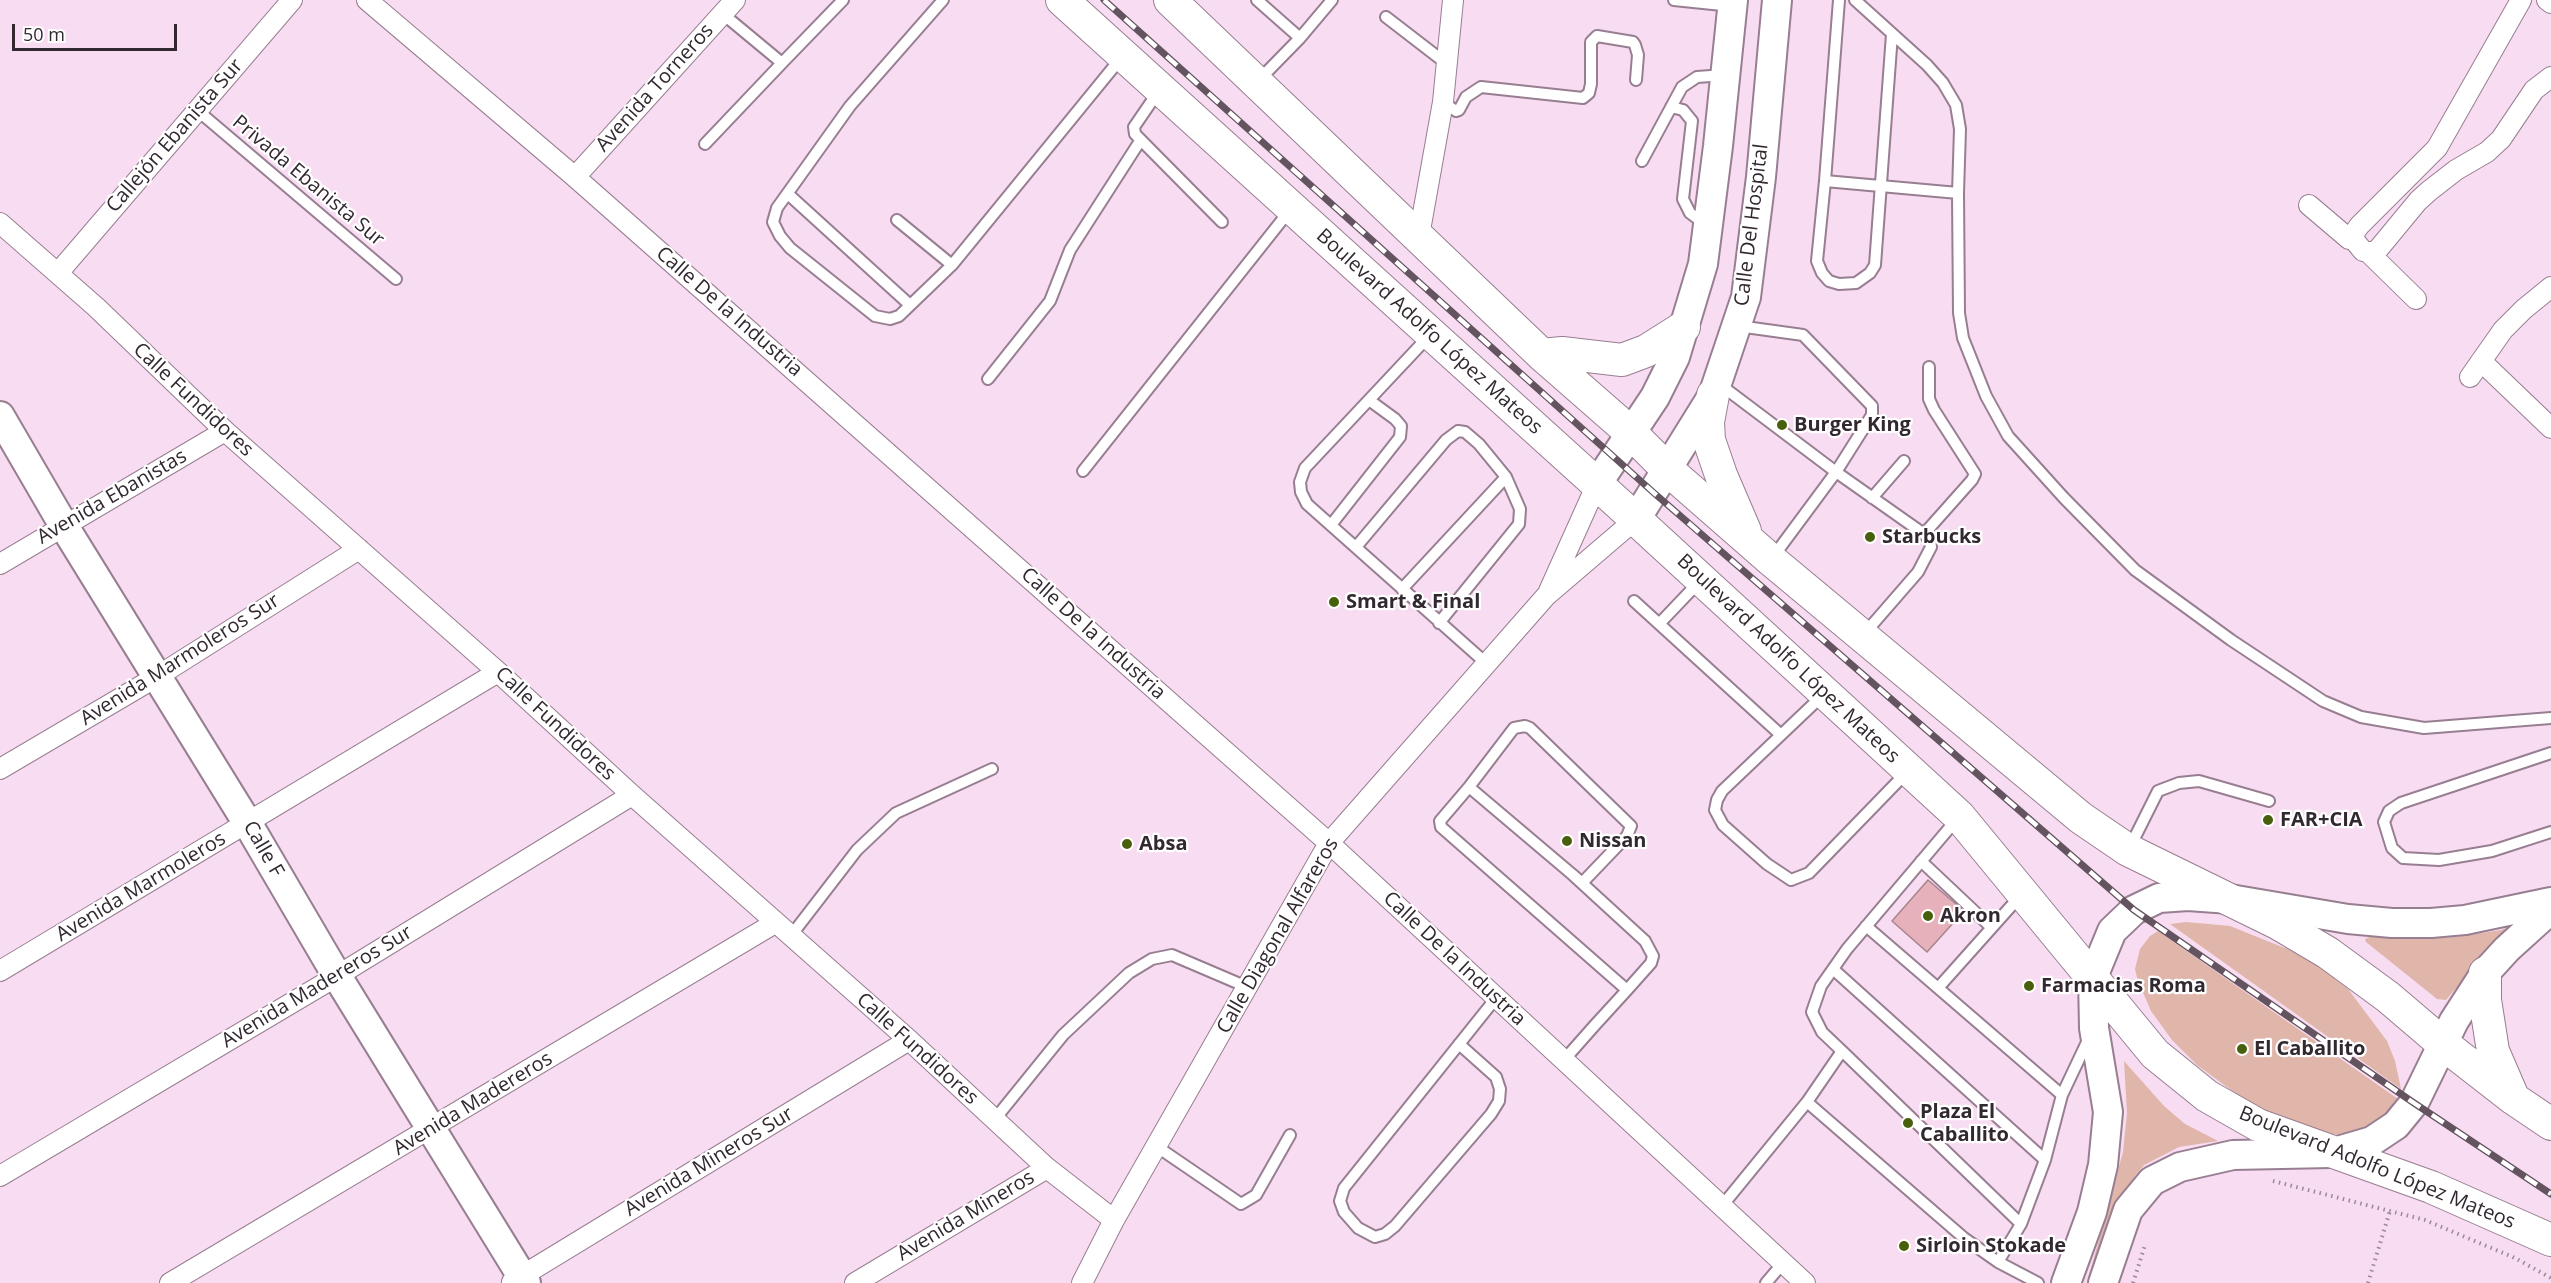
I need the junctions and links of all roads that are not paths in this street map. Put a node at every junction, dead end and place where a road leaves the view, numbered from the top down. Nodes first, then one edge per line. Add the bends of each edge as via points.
1 (292, 0) edge
2 (368, 0) edge
3 (843, 0) edge
4 (944, 0) edge
5 (1062, 0) edge
6 (1170, 0) edge
7 (1257, 0) edge
8 (1332, 0) edge
9 (1454, 0) edge
10 (1674, 0) edge
11 (1777, 0) edge
12 (1839, 0) edge
13 (1855, 0) edge
14 (2521, 0) edge
15 (2547, 0) edge
16 (1732, 3) edge
17 (2551, 3) edge
18 (729, 7) edge
19 (1386, 17) dead end
20 (1892, 34) junction
21 (1300, 38) junction
22 (1123, 55) junction
23 (782, 63) junction
24 (1447, 64) junction
25 (1725, 75) junction
26 (2551, 77) edge
27 (1636, 80) dead end
28 (1256, 83) junction
29 (1160, 90) junction
30 (1443, 102) junction
31 (1671, 107) junction
32 (197, 110) junction
33 (1140, 141) junction
34 (705, 144) dead end
35 (2437, 148) junction
36 (1642, 160) dead end
37 (2456, 170) junction
38 (575, 177) junction
39 (1825, 182) junction
40 (1880, 186) junction
41 (1958, 193) junction
42 (788, 194) junction
43 (2309, 206) dead end
44 (1292, 208) junction
45 (897, 220) dead end
46 (1222, 222) dead end
47 (0, 223) edge
48 (1708, 226) junction
49 (1419, 236) junction
50 (2361, 246) junction
51 (952, 265) junction
52 (58, 273) junction
53 (396, 279) dead end
54 (2551, 287) edge
55 (2416, 299) dead end
56 (910, 305) junction
57 (1738, 326) junction
58 (1684, 327) junction
59 (1431, 334) junction
60 (1542, 355) junction
61 (1929, 367) dead end
62 (988, 379) dead end
63 (1715, 389) junction
64 (1369, 400) junction
65 (0, 416) edge
66 (2551, 428) edge
67 (225, 431) junction
68 (1630, 432) junction
69 (1904, 461) dead end
70 (1668, 470) junction
71 (1083, 471) dead end
72 (1836, 472) junction
73 (1506, 477) junction
74 (1597, 484) junction
75 (1872, 498) junction
76 (1636, 519) junction
77 (64, 525) junction
78 (1331, 525) junction
79 (1924, 534) junction
80 (1356, 547) junction
81 (359, 549) junction
82 (1760, 550) junction
83 (0, 564) edge
84 (1702, 580) junction
85 (1402, 589) junction
86 (1546, 596) junction
87 (1634, 601) dead end
88 (1439, 623) junction
89 (1659, 624) junction
90 (1862, 636) junction
91 (1487, 664) junction
92 (498, 672) junction
93 (158, 676) junction
94 (1825, 693) junction
95 (2551, 718) edge
96 (1781, 735) junction
97 (2551, 753) edge
98 (0, 769) edge
99 (992, 769) dead end
100 (1909, 770) junction
101 (1469, 787) junction
102 (632, 795) junction
103 (2269, 801) dead end
104 (1959, 816) junction
105 (248, 824) junction
106 (2551, 832) edge
107 (1329, 843) junction
108 (2128, 850) junction
109 (1921, 861) junction
110 (1582, 883) junction
111 (2023, 893) junction
112 (2230, 899) junction
113 (2551, 902) edge
114 (2551, 909) edge
115 (775, 923) junction
116 (1866, 926) junction
117 (1991, 927) junction
118 (790, 937) junction
119 (1833, 969) junction
120 (0, 971) edge
121 (2485, 973) junction
122 (337, 976) junction
123 (2093, 977) junction
124 (1247, 987) junction
125 (1938, 988) junction
126 (1627, 990) junction
127 (1496, 998) junction
128 (2094, 1028) junction
129 (909, 1040) junction
130 (2442, 1043) junction
131 (1460, 1044) junction
132 (1842, 1052) junction
133 (1564, 1060) junction
134 (2062, 1095) junction
135 (2514, 1099) junction
136 (1807, 1102) junction
137 (995, 1119) junction
138 (2551, 1124) edge
139 (431, 1128) junction
140 (1290, 1136) dead end
141 (1156, 1146) junction
142 (2331, 1153) junction
143 (2045, 1160) junction
144 (1047, 1167) junction
145 (0, 1176) edge
146 (1722, 1206) junction
147 (1114, 1220) junction
148 (2021, 1224) junction
149 (2551, 1240) edge
150 (1998, 1262) junction
151 (1783, 1263) junction
152 (519, 1281) edge
153 (170, 1283) edge
154 (855, 1283) edge
155 (1082, 1283) edge
156 (1766, 1283) edge
157 (1805, 1283) edge
158 (2038, 1283) edge
159 (2066, 1283) edge
160 (2103, 1283) edge

1 - 32 street, Callejón Ebanista Sur
2 - 38 street, Calle De la Industria
3 - 23 lane
4 - 42 lane via 850,105
5 - 22 main road, Boulevard Adolfo López Mateos
6 - 28 main road
7 - 21 lane
8 - 21 lane
9 - 24 street
10 - 16 lane
11 - 57 street, Calle Del Hospital via 1753,242
12 - 39 lane
13 - 20 lane
14 - 35 street
15 - 17 street
16 - 25 street
18 - 23 lane
18 - 38 street, Avenida Torneros
19 - 24 lane
20 - 40 lane
20 - 41 lane via 1943,83 1956,105 1960,129
21 - 28 lane
22 - 29 main road, Boulevard Adolfo López Mateos
22 - 51 lane
23 - 34 lane
24 - 30 street
25 - 31 lane via 1690,80
25 - 48 street
26 - 37 street via 2534,90 2501,139
27 - 30 lane via 1638,55 1633,42 1597,36 1591,42 1591,84 1583,98 1481,87 1466,97 1459,110
28 - 49 main road
29 - 33 lane via 1134,127
29 - 44 main road, Boulevard Adolfo López Mateos
30 - 49 street
31 - 36 lane
31 - 48 lane via 1683,110 1692,121 1683,199 1690,213
32 - 52 street, Callejón Ebanista Sur
32 - 53 lane, Privada Ebanista Sur
33 - 46 lane
33 - 62 lane via 1071,250 1050,302
35 - 37 street
35 - 50 street via 2355,231
37 - 50 street via 2418,201 2377,250
38 - 107 street, Calle De la Industria
39 - 40 lane
39 - 40 lane via 1817,261 1829,281 1839,284 1856,283 1875,265
40 - 41 lane
41 - 95 lane via 1959,313 1963,338 1986,396 2008,436 2135,570 2323,701 2361,717 2424,728
42 - 56 lane
42 - 56 lane via 777,208 774,222 790,248 875,316 890,319
43 - 50 street
44 - 59 main road, Boulevard Adolfo López Mateos
44 - 71 lane
45 - 51 lane
47 - 52 street, Calle Fundidores
48 - 58 street via 1703,264
49 - 60 main road
50 - 55 street
51 - 56 lane
52 - 67 street, Calle Fundidores
54 - 66 street via 2524,309 2475,369
57 - 63 street, Calle Del Hospital
57 - 72 lane via 1803,335 1872,406 1872,415
58 - 60 main road via 1646,351 1623,360 1562,353
58 - 68 street via 1675,357 1655,397
59 - 64 lane
59 - 74 main road, Boulevard Adolfo López Mateos
60 - 68 main road
61 - 79 lane via 1929,399 1975,474
63 - 70 street, Calle Del Hospital
63 - 72 lane
63 - 82 main road via 1709,440 1721,475
64 - 78 lane via 1302,475 1301,492 1307,504
64 - 78 lane via 1401,426 1400,437
65 - 77 street, Calle F
67 - 77 street, Avenida Ebanistas
67 - 81 street, Calle Fundidores
68 - 70 main road
68 - 74 street
69 - 75 lane
70 - 76 street, Calle Del Hospital
70 - 82 main road
72 - 75 lane
72 - 82 lane
73 - 80 lane via 1465,432 1452,434
73 - 85 lane
73 - 88 lane via 1520,509 1520,524
74 - 76 main road, Boulevard Adolfo López Mateos
74 - 86 street, Calle Diagonal Alfareros
75 - 79 lane
76 - 84 main road, Boulevard Adolfo López Mateos
76 - 86 street, Calle Diagonal Alfareros
77 - 83 street, Avenida Ebanistas
77 - 93 street, Calle F
78 - 80 lane
79 - 90 lane via 1931,547 1918,572
80 - 85 lane
81 - 92 street, Calle Fundidores
81 - 93 street, Avenida Marmoleros Sur
82 - 90 main road
84 - 89 lane
84 - 94 main road, Boulevard Adolfo López Mateos
85 - 88 lane
86 - 91 street, Calle Diagonal Alfareros
87 - 89 lane
88 - 91 lane
89 - 96 lane
90 - 108 main road via 2081,818
91 - 107 street, Calle Diagonal Alfareros
92 - 102 street, Calle Fundidores
92 - 105 street, Avenida Marmoleros
93 - 98 street, Avenida Marmoleros Sur
93 - 105 street, Calle F
94 - 96 lane
94 - 100 main road, Boulevard Adolfo López Mateos
96 - 100 lane via 1722,791 1715,810 1723,825 1749,849 1791,880 1809,873
97 - 106 lane via 2401,803 2389,811 2384,822 2392,848 2403,858 2439,860 2492,851
99 - 118 lane via 896,813 857,850
100 - 104 main road, Boulevard Adolfo López Mateos
101 - 110 lane
101 - 110 lane via 1514,728 1530,728 1631,826 1627,836
101 - 126 lane via 1440,821 1441,828
102 - 115 street, Calle Fundidores
102 - 122 street, Avenida Madereros Sur
103 - 108 lane via 2199,781 2179,783 2158,791
104 - 109 lane
104 - 111 main road, Boulevard Adolfo López Mateos
105 - 120 street, Avenida Marmoleros
105 - 122 street, Calle F
107 - 124 street, Calle Diagonal Alfareros
107 - 127 street, Calle De la Industria
108 - 112 main road
109 - 116 lane
109 - 117 lane
110 - 126 lane via 1651,949 1651,963
111 - 117 lane
111 - 123 main road, Boulevard Adolfo López Mateos
112 - 113 street via 2392,923 2465,920
112 - 123 street via 2159,898 2134,910 2112,931
112 - 130 main road via 2328,953
114 - 121 street
115 - 118 street, Calle Fundidores
115 - 139 street, Avenida Madereros
116 - 119 lane
116 - 125 lane
117 - 125 lane
118 - 129 street, Calle Fundidores
119 - 132 lane via 1812,1012 1822,1032
119 - 143 lane
121 - 130 street
121 - 135 main road via 2493,1051
122 - 139 street, Calle F
122 - 145 street, Avenida Madereros Sur
123 - 128 street
123 - 142 main road, Boulevard Adolfo López Mateos via 2155,1054 2207,1096 2258,1125
124 - 137 lane via 1172,955 1152,959 1129,973 1063,1035
124 - 141 street, Calle Diagonal Alfareros
125 - 134 lane
126 - 133 lane
127 - 131 lane
127 - 133 street, Calle De la Industria
128 - 134 lane
128 - 159 street via 2108,1112 2103,1165 2092,1212
129 - 137 street, Calle Fundidores
129 - 152 street, Avenida Mineros Sur
130 - 135 main road
130 - 142 street via 2414,1102 2396,1125 2372,1141
131 - 131 lane via 1344,1188 1340,1201 1344,1212 1358,1228 1375,1237 1395,1227 1499,1101 1496,1077
132 - 136 lane
132 - 148 lane
133 - 146 street, Calle De la Industria
134 - 143 lane
135 - 138 main road
136 - 146 lane
136 - 150 lane via 1964,1238
137 - 144 street, Calle Fundidores
139 - 152 street, Calle F
139 - 153 street, Avenida Madereros
140 - 141 lane via 1256,1195 1241,1204
141 - 147 street, Calle Diagonal Alfareros
142 - 149 main road, Boulevard Adolfo López Mateos via 2431,1187
142 - 160 street via 2233,1155 2180,1167 2152,1181 2128,1210
143 - 148 lane
144 - 147 street, Calle Fundidores
144 - 154 street, Avenida Mineros
146 - 151 street, Calle De la Industria
147 - 155 street, Calle Diagonal Alfareros
148 - 150 lane
150 - 158 lane
151 - 156 lane
151 - 157 street, Calle De la Industria

